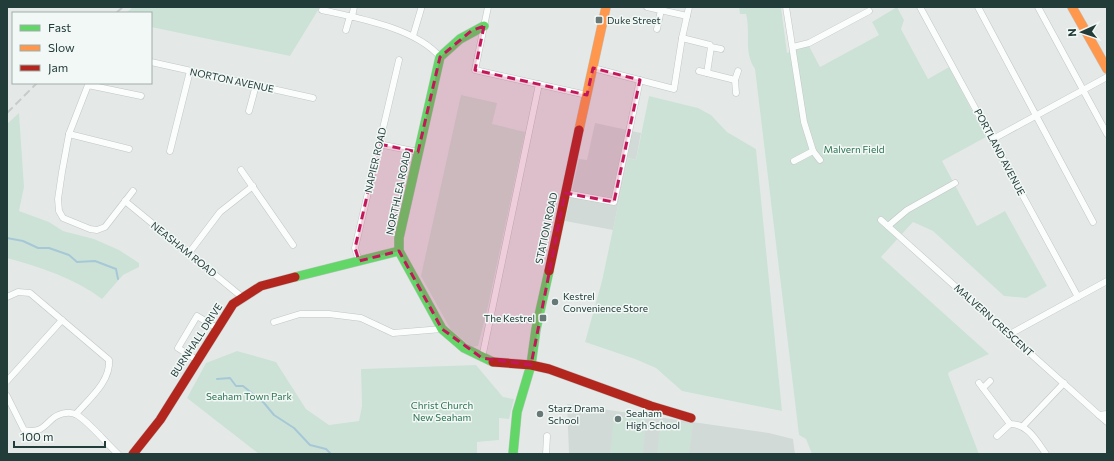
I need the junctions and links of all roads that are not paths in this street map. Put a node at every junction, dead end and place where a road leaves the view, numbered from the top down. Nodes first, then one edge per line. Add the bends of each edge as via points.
1 (354, 7) edge
2 (488, 7) edge
3 (606, 7) edge
4 (647, 7) edge
5 (689, 7) edge
6 (786, 7) edge
7 (920, 7) edge
8 (978, 7) edge
9 (1038, 7) edge
10 (1072, 7) edge
11 (421, 9) dead end
12 (322, 10) dead end
13 (661, 10) junction
14 (869, 11) dead end
15 (351, 16) junction
16 (687, 16) junction
17 (484, 26) junction
18 (657, 29) dead end
19 (346, 30) dead end
20 (413, 36) junction
21 (682, 38) junction
22 (711, 47) junction
23 (793, 47) junction
24 (721, 49) dead end
25 (440, 57) junction
26 (399, 60) dead end
27 (152, 62) edge
28 (593, 68) junction
29 (1107, 69) edge
30 (190, 71) junction
31 (699, 71) dead end
32 (738, 71) dead end
33 (707, 73) junction
34 (1107, 77) edge
35 (640, 80) junction
36 (735, 80) junction
37 (539, 84) junction
38 (256, 85) junction
39 (1082, 89) junction
40 (736, 93) dead end
41 (587, 95) junction
42 (141, 96) dead end
43 (313, 98) dead end
44 (249, 111) dead end
45 (1036, 115) junction
46 (69, 134) junction
47 (1107, 134) edge
48 (993, 139) junction
49 (379, 144) junction
50 (129, 149) dead end
51 (170, 151) dead end
52 (813, 151) junction
53 (418, 152) junction
54 (820, 160) dead end
55 (794, 161) dead end
56 (241, 170) dead end
57 (955, 183) dead end
58 (253, 186) junction
59 (133, 190) dead end
60 (565, 193) junction
61 (125, 201) junction
62 (881, 220) dead end
63 (1093, 222) dead end
64 (888, 226) junction
65 (293, 245) dead end
66 (399, 251) junction
67 (189, 253) junction
68 (359, 261) junction
69 (1107, 281) edge
70 (242, 296) junction
71 (7, 297) edge
72 (1078, 297) junction
73 (62, 320) junction
74 (274, 322) dead end
75 (217, 328) junction
76 (442, 329) junction
77 (1010, 334) junction
78 (482, 358) junction
79 (197, 360) junction
80 (531, 365) junction
81 (7, 380) edge
82 (990, 381) dead end
83 (1064, 383) junction
84 (7, 396) edge
85 (76, 414) junction
86 (1107, 414) edge
87 (1099, 415) junction
88 (691, 418) dead end
89 (1107, 422) edge
90 (1010, 424) junction
91 (1023, 426) junction
92 (547, 436) dead end
93 (997, 436) dead end
94 (118, 454) edge
95 (133, 454) edge
96 (513, 454) edge
97 (546, 454) edge
98 (1046, 454) edge

1 - 15 street
2 - 17 street
3 - 28 street, STATION ROAD
4 - 13 street
5 - 16 street
6 - 23 street
7 - 48 street, PORTLAND AVENUE
8 - 45 street
9 - 39 street
10 - 29 street
11 - 20 street
12 - 15 street
13 - 16 street
13 - 18 street
14 - 23 street via 810,43
15 - 19 street
15 - 20 street
16 - 21 street
17 - 25 street via 471,31
17 - 37 street via 475,70
20 - 25 street via 433,49
21 - 22 street via 707,43
21 - 35 street via 674,89
22 - 24 street
22 - 33 street
23 - 52 street via 804,122
25 - 53 street, NORTHLEA ROAD
26 - 49 street, NAPIER ROAD
27 - 30 street, NORTON AVENUE
28 - 35 street
28 - 41 street, STATION ROAD
30 - 38 street, NORTON AVENUE
30 - 51 street
31 - 33 street
32 - 36 street
33 - 36 street
34 - 39 street
35 - 60 street via 614,202
36 - 40 street
37 - 41 street
37 - 78 street
38 - 43 street, NORTON AVENUE
38 - 44 street
39 - 45 street
39 - 47 street
41 - 60 street, STATION ROAD
42 - 46 street via 88,84
45 - 48 street
45 - 63 street
46 - 50 street
46 - 61 street via 58,200 59,211 64,218 97,230 105,227
48 - 72 street, PORTLAND AVENUE
49 - 53 street
49 - 68 street, NAPIER ROAD via 355,248
52 - 54 street
52 - 55 street
53 - 66 street, NORTHLEA ROAD via 399,238
56 - 58 street
57 - 64 street via 907,210
58 - 65 street
58 - 67 street via 220,212
59 - 61 street
60 - 80 street, STATION ROAD via 536,329
61 - 67 street, NEASHAM ROAD
62 - 64 street, MALVERN CRESCENT
64 - 77 street, MALVERN CRESCENT
66 - 68 street, BURNHALL DRIVE
66 - 76 street
67 - 70 street, NEASHAM ROAD
68 - 70 street, BURNHALL DRIVE via 261,286
69 - 72 street
70 - 75 street, BURNHALL DRIVE via 233,304
71 - 73 street via 18,292 30,293
72 - 77 street
73 - 81 street
73 - 85 street via 109,360 107,377
74 - 76 street via 300,314 329,314 360,318 393,333
75 - 79 street, BURNHALL DRIVE
75 - 79 street via 197,316 178,348
76 - 78 street via 464,348
77 - 83 street, MALVERN CRESCENT
78 - 80 street via 492,362
79 - 95 street, BURNHALL DRIVE via 160,420
80 - 88 street
80 - 96 street, STATION ROAD via 517,412
82 - 90 street via 981,385
83 - 87 street, MALVERN CRESCENT
83 - 91 street
84 - 85 street via 24,430 41,430 54,417 64,412
85 - 94 street
86 - 87 street
87 - 89 street, MALVERN CRESCENT
90 - 91 street
90 - 93 street
91 - 98 street
92 - 97 street

